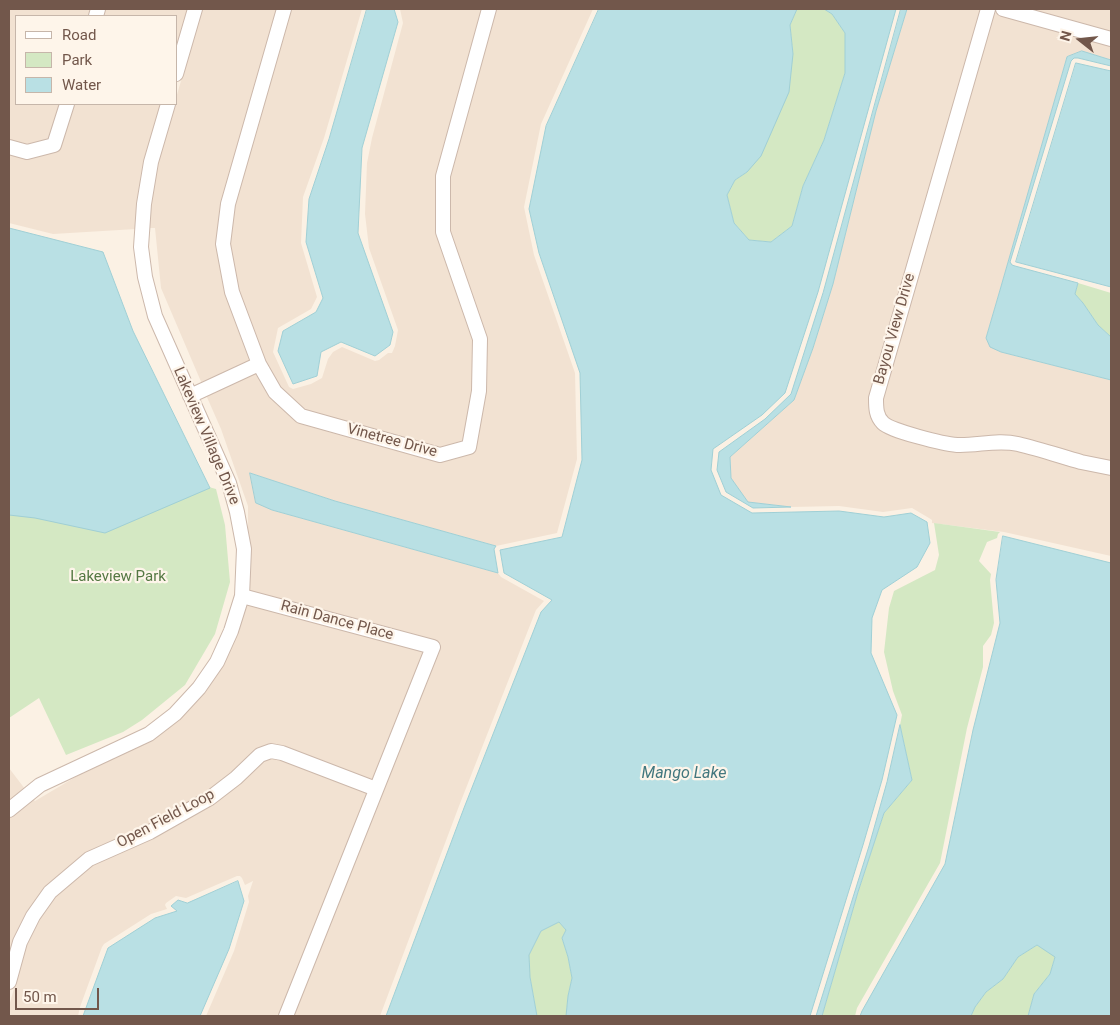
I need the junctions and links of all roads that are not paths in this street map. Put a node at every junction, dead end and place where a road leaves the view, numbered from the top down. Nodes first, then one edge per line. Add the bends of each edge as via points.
1 (195, 9) edge
2 (284, 9) edge
3 (489, 9) edge
4 (988, 9) edge
5 (1003, 9) edge
6 (1111, 39) edge
7 (178, 67) edge
8 (67, 105) edge
9 (168, 105) edge
10 (9, 147) edge
11 (259, 364) junction
12 (190, 396) junction
13 (1111, 468) edge
14 (242, 596) junction
15 (376, 789) junction
16 (9, 810) edge
17 (9, 982) edge
18 (286, 1016) edge

1 - 7 street
2 - 11 street, Vinetree Drive via 228,204 223,244 232,292
3 - 11 street, Vinetree Drive via 443,176 443,232 480,338 479,391 469,447 440,455 301,416 275,392
4 - 13 street, Bayou View Drive via 876,398 876,410 885,425 893,429 946,443 1017,444
5 - 6 street
8 - 10 street via 54,145 28,152
9 - 12 street, Lakeview Village Drive via 151,162 141,246 155,316
11 - 12 street
12 - 14 street, Lakeview Village Drive via 229,483 238,512 244,549
14 - 15 street, Rain Dance Place via 433,647
14 - 16 street, Lakeview Village Drive via 232,631 217,662 175,714 148,734 40,785
15 - 17 street, Open Field Loop via 282,753 271,751 260,755 210,798 150,832 89,859 50,892 20,942
15 - 18 street

